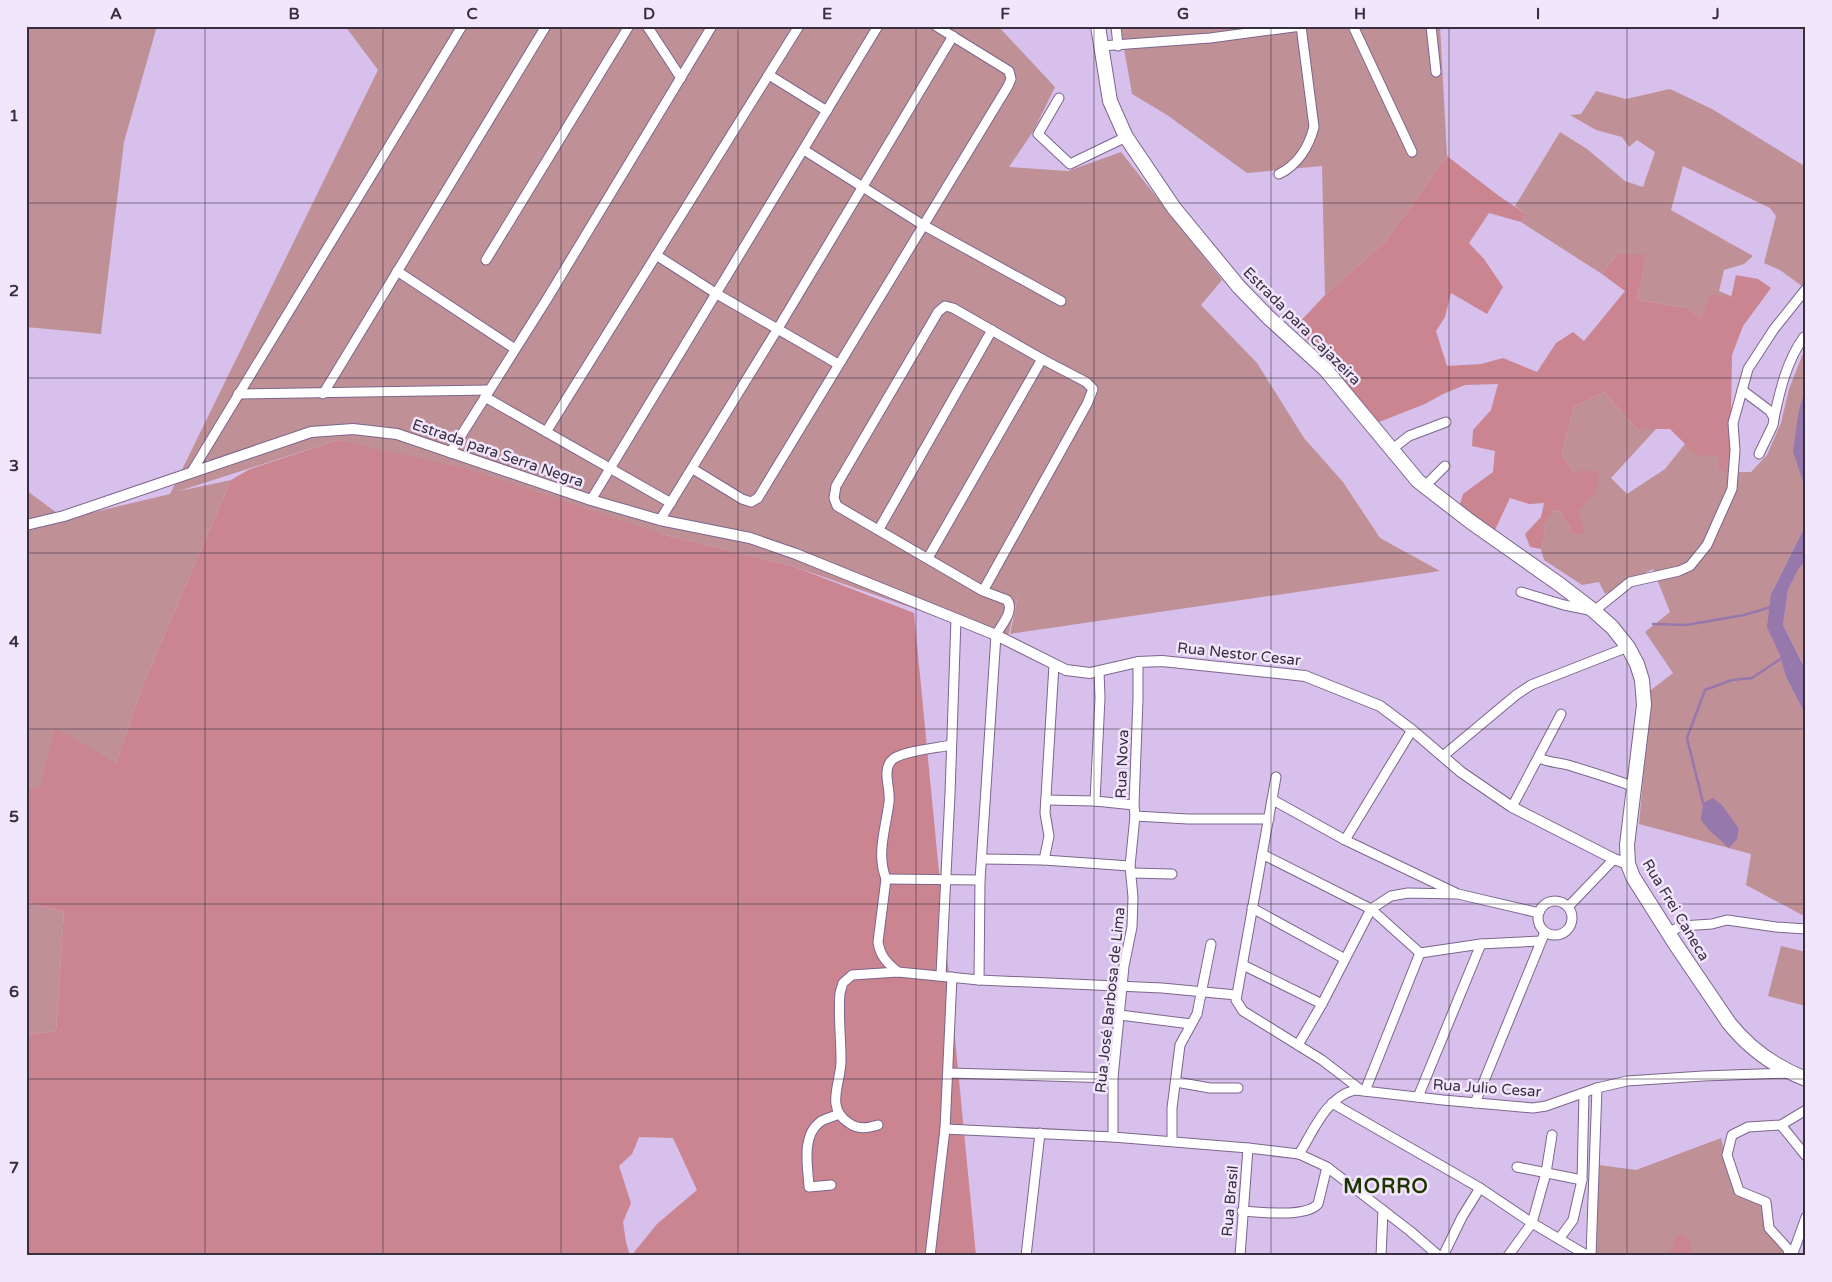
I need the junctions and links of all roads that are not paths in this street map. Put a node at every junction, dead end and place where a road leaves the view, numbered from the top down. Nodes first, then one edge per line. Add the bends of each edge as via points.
1 (462, 26) edge
2 (546, 26) edge
3 (628, 26) edge
4 (647, 26) edge
5 (712, 26) edge
6 (799, 26) edge
7 (878, 26) edge
8 (936, 26) edge
9 (1098, 26) edge
10 (1116, 26) edge
11 (1352, 26) edge
12 (1431, 26) edge
13 (954, 36) junction
14 (1101, 46) junction
15 (1118, 46) junction
16 (1436, 72) dead end
17 (769, 75) junction
18 (681, 78) junction
19 (1059, 98) dead end
20 (827, 111) junction
21 (1126, 137) junction
22 (804, 150) junction
23 (1412, 152) dead end
24 (1279, 174) dead end
25 (864, 188) junction
26 (923, 225) junction
27 (656, 255) junction
28 (486, 260) dead end
29 (397, 271) junction
30 (1806, 289) edge
31 (717, 294) junction
32 (1061, 301) dead end
33 (777, 330) junction
34 (992, 330) junction
35 (1804, 337) dead end
36 (515, 349) junction
37 (1042, 359) junction
38 (838, 364) junction
39 (1742, 390) junction
40 (487, 393) junction
41 (238, 394) junction
42 (323, 394) junction
43 (1774, 418) junction
44 (1446, 422) dead end
45 (546, 432) junction
46 (1391, 450) junction
47 (450, 453) junction
48 (1760, 454) dead end
49 (1445, 466) dead end
50 (610, 468) junction
51 (693, 469) junction
52 (191, 473) junction
53 (1425, 486) junction
54 (591, 500) junction
55 (671, 503) junction
56 (660, 520) junction
57 (26, 525) edge
58 (879, 529) junction
59 (928, 558) junction
60 (983, 591) junction
61 (1521, 592) dead end
62 (1594, 611) junction
63 (956, 619) junction
64 (1615, 630) joint
65 (996, 635) junction
66 (1628, 647) junction
67 (1138, 662) junction
68 (1054, 665) junction
69 (1099, 671) junction
70 (1561, 714) dead end
71 (1412, 730) junction
72 (951, 745) junction
73 (1443, 756) junction
74 (1539, 758) junction
75 (1276, 778) dead end
76 (1635, 788) junction
77 (1046, 800) junction
78 (1273, 800) junction
79 (1095, 801) junction
80 (1134, 805) junction
81 (1512, 807) junction
82 (1135, 816) junction
83 (1269, 819) junction
84 (1345, 840) junction
85 (1262, 854) junction
86 (982, 859) junction
87 (1614, 859) junction
88 (1044, 860) junction
89 (1628, 864) junction
90 (1131, 869) junction
91 (1172, 874) dead end
92 (886, 879) junction
93 (946, 879) junction
94 (980, 880) junction
95 (1458, 894) junction
96 (1568, 907) junction
97 (1252, 908) junction
98 (1371, 909) junction
99 (1538, 913) junction
100 (1806, 929) edge
101 (1545, 932) junction
102 (1668, 932) junction
103 (1541, 941) junction
104 (1211, 944) dead end
105 (1481, 944) junction
106 (1420, 953) junction
107 (1345, 959) junction
108 (1242, 965) junction
109 (898, 972) junction
110 (941, 975) junction
111 (952, 977) junction
112 (978, 980) junction
113 (1123, 985) junction
114 (1202, 992) junction
115 (1236, 995) junction
116 (1322, 1004) junction
117 (1120, 1015) junction
118 (1168, 1022) junction
119 (1191, 1024) junction
120 (1182, 1039) junction
121 (1298, 1045) junction
122 (949, 1073) junction
123 (1792, 1073) junction
124 (1113, 1078) junction
125 (1806, 1079) edge
126 (1176, 1082) junction
127 (1238, 1088) dead end
128 (1597, 1088) junction
129 (1363, 1090) junction
130 (1584, 1093) junction
131 (1418, 1097) junction
132 (1332, 1103) junction
133 (1475, 1103) junction
134 (1806, 1110) edge
135 (838, 1114) junction
136 (878, 1125) dead end
137 (1781, 1125) junction
138 (945, 1129) junction
139 (1040, 1133) junction
140 (1552, 1135) dead end
141 (1113, 1137) junction
142 (1172, 1141) junction
143 (1248, 1148) junction
144 (1299, 1154) junction
145 (1806, 1156) edge
146 (1327, 1167) junction
147 (1517, 1167) dead end
148 (1546, 1173) junction
149 (1582, 1180) junction
150 (831, 1185) dead end
151 (1480, 1188) junction
152 (1383, 1210) junction
153 (1242, 1212) junction
154 (1806, 1217) edge
155 (1532, 1223) junction
156 (1559, 1239) junction
157 (930, 1256) edge
158 (1026, 1256) edge
159 (1240, 1256) edge
160 (1381, 1256) edge
161 (1441, 1256) edge
162 (1508, 1256) edge
163 (1589, 1256) edge
164 (1790, 1256) edge

1 - 41 street
2 - 29 street
3 - 28 street
4 - 18 street
5 - 18 street
6 - 17 street
7 - 20 street
8 - 13 street
9 - 14 main road, Estrada para Cajazeira
10 - 15 street
11 - 23 street
12 - 16 street
13 - 25 street
13 - 26 street via 1002,66 1011,79
14 - 15 street
14 - 21 main road, Estrada para Cajazeira via 1110,101
15 - 24 street via 1301,26 1314,127 1306,150 1288,170
17 - 20 street
17 - 27 street
18 - 36 street
19 - 21 street via 1038,134 1070,164
20 - 22 street
21 - 46 main road, Estrada para Cajazeira via 1174,208 1215,259 1268,317 1333,378
22 - 25 street
22 - 31 street
25 - 26 street
25 - 33 street
26 - 32 street
26 - 38 street
27 - 31 street
27 - 45 street
29 - 36 street
29 - 42 street
30 - 39 street via 1762,346 1748,369
31 - 33 street
31 - 50 street
33 - 38 street
33 - 51 street
34 - 37 street
34 - 58 street
34 - 58 street via 949,306 942,308 836,486 836,506
35 - 43 street via 1796,347 1780,389
36 - 40 street
37 - 59 street
37 - 60 street via 1086,382 1093,389 1092,394
38 - 51 street via 754,501 742,499
39 - 43 street via 1770,411
39 - 62 street via 1733,423 1732,489 1707,545 1690,566 1630,582
40 - 42 street
40 - 45 street
40 - 47 street
41 - 42 street
41 - 52 street
43 - 48 street
44 - 46 street via 1409,436
45 - 50 street
46 - 53 main road, Estrada para Cajazeira
47 - 52 street, Estrada para Serra Negra via 396,434 338,429 312,432
47 - 54 street, Estrada para Serra Negra
49 - 53 street
50 - 54 street
50 - 55 street
51 - 55 street
52 - 57 street, Estrada para Serra Negra via 64,516
53 - 62 main road, Estrada para Cajazeira
54 - 56 street, Estrada para Serra Negra
55 - 56 street
56 - 63 street, Estrada para Serra Negra via 750,538
58 - 59 street
59 - 60 street
60 - 65 street via 1010,603 1010,611
61 - 62 street
62 - 64 main road, Estrada para Cajazeira
63 - 65 street, Rua Nestor Cesar
63 - 72 street
64 - 66 main road, Rua Frei Caneca
65 - 68 street, Rua Nestor Cesar
65 - 86 street
66 - 73 street via 1532,685
66 - 76 main road, Rua Frei Caneca via 1642,680 1644,706
67 - 69 street, Rua Nestor Cesar
67 - 71 street, Rua Nestor Cesar via 1190,663 1305,676 1380,706
67 - 80 street, Rua Nova
68 - 69 street, Rua Nestor Cesar via 1076,672
68 - 77 street
69 - 79 street
70 - 74 street
71 - 73 street, Rua Nestor Cesar
71 - 84 street
72 - 92 street via 903,754 891,761 887,773 889,803 881,858
72 - 93 street
73 - 81 street, Rua Nestor Cesar
74 - 76 street
74 - 81 street
75 - 78 street
76 - 89 main road, Rua Frei Caneca via 1627,845
77 - 79 street
77 - 88 street via 1049,836
78 - 83 street
78 - 84 street
79 - 80 street
80 - 82 street, Rua Nova
81 - 87 street, Rua Nestor Cesar
82 - 83 street
82 - 90 street, Rua Nova
83 - 85 street
84 - 95 street
85 - 97 street
85 - 98 street
86 - 88 street
86 - 94 street
87 - 89 street, Rua Nestor Cesar
87 - 96 street
88 - 90 street
89 - 102 main road, Rua Frei Caneca
90 - 91 street
90 - 113 street, Rua José Barbosa de Lima via 1134,897 1132,927
92 - 93 street
92 - 109 street via 879,949 884,961
93 - 94 street
93 - 110 street
94 - 112 street
95 - 98 street via 1408,893 1391,896
95 - 99 street
96 - 99 street via 1559,901 1549,902
96 - 101 street via 1572,923 1566,932 1555,936
97 - 107 street
97 - 108 street
98 - 106 street
98 - 107 street
99 - 101 street via 1539,924
100 - 102 street via 1727,920 1681,926
101 - 103 street
102 - 123 main road, Rua Frei Caneca via 1736,1032 1762,1056
103 - 105 street
103 - 133 street
104 - 114 street
105 - 106 street
105 - 131 street
106 - 129 street
107 - 116 street
108 - 115 street
108 - 116 street
109 - 110 street
109 - 135 street via 852,975 843,983 839,998 841,1065 835,1103
110 - 111 street
111 - 112 street
111 - 122 street
112 - 113 street
113 - 114 street
113 - 117 street, Rua José Barbosa de Lima
114 - 115 street
114 - 119 street
115 - 121 street via 1243,1011
116 - 121 street
117 - 118 street
117 - 124 street, Rua José Barbosa de Lima
118 - 119 street
118 - 120 street
119 - 120 street
120 - 126 street
121 - 129 street
122 - 124 street
122 - 138 street
123 - 125 main road, Rua Frei Caneca
123 - 128 street, Rua Julio Cesar via 1703,1076 1627,1082
124 - 141 street, Rua José Barbosa de Lima
126 - 127 street via 1210,1088
126 - 142 street
128 - 130 street, Rua Julio Cesar
128 - 163 street
129 - 131 street, Rua Julio Cesar
129 - 132 street, Rua Julio Cesar via 1348,1091
130 - 133 street, Rua Julio Cesar via 1533,1108
130 - 149 street
131 - 133 street, Rua Julio Cesar
132 - 144 street, Rua Julio Cesar
132 - 151 street
134 - 137 street
135 - 136 street via 858,1128
135 - 150 street via 814,1127 809,1138 809,1187
137 - 145 street
137 - 164 street via 1748,1127 1732,1135 1727,1154 1739,1191 1766,1202 1769,1228 1788,1249
138 - 139 street
138 - 157 street
139 - 141 street
139 - 158 street
140 - 148 street
141 - 142 street
142 - 143 street
143 - 144 street
143 - 153 street, Rua Brasil
144 - 146 street
146 - 152 street
146 - 153 street via 1320,1198 1314,1208 1300,1212
147 - 148 street
148 - 149 street
148 - 155 street
149 - 156 street via 1573,1220
151 - 155 street
151 - 161 street
152 - 160 street
152 - 161 street
153 - 159 street, Rua Brasil
154 - 164 street
155 - 156 street
155 - 162 street
156 - 163 street

